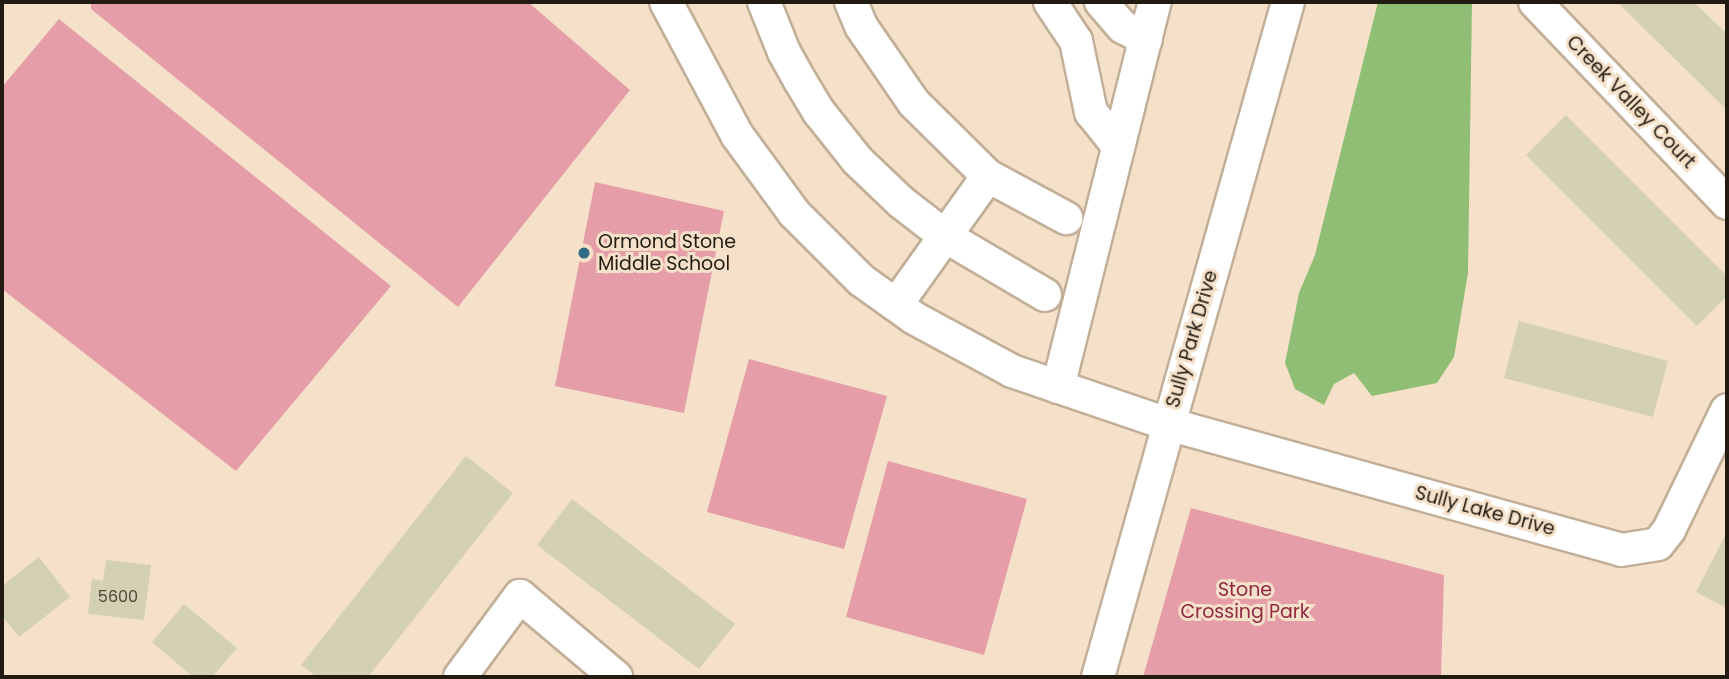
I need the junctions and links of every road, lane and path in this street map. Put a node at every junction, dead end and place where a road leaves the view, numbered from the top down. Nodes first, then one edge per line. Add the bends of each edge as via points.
1 (764, 2) edge
2 (851, 2) edge
3 (1050, 2) edge
4 (1101, 2) edge
5 (1155, 2) edge
6 (1288, 2) edge
7 (1535, 2) edge
8 (669, 3) edge
9 (1146, 39) junction
10 (1118, 146) junction
11 (988, 176) junction
12 (1727, 203) edge
13 (1066, 218) dead end
14 (945, 236) junction
15 (1045, 295) dead end
16 (896, 305) junction
17 (1058, 387) junction
18 (1727, 410) edge
19 (1168, 424) junction
20 (460, 677) edge
21 (616, 677) edge
22 (1098, 677) edge

1 - 14 street via 784,52 819,112 857,160
2 - 11 street via 861,26 914,103
3 - 10 street via 1076,41 1091,112
4 - 9 street via 1123,27
5 - 9 street
6 - 19 street, Sully Park Drive
7 - 12 street, Creek Valley Court
8 - 16 street, Sully Lake Drive via 737,135 794,213 861,280
9 - 10 street
10 - 17 street
11 - 13 street
11 - 14 street
14 - 15 street
14 - 16 street
16 - 17 street, Sully Lake Drive via 966,349
17 - 19 street, Sully Lake Drive
18 - 19 street, Sully Lake Drive via 1669,530 1658,544 1621,550
19 - 22 street, Sully Park Drive
20 - 21 street via 520,596

